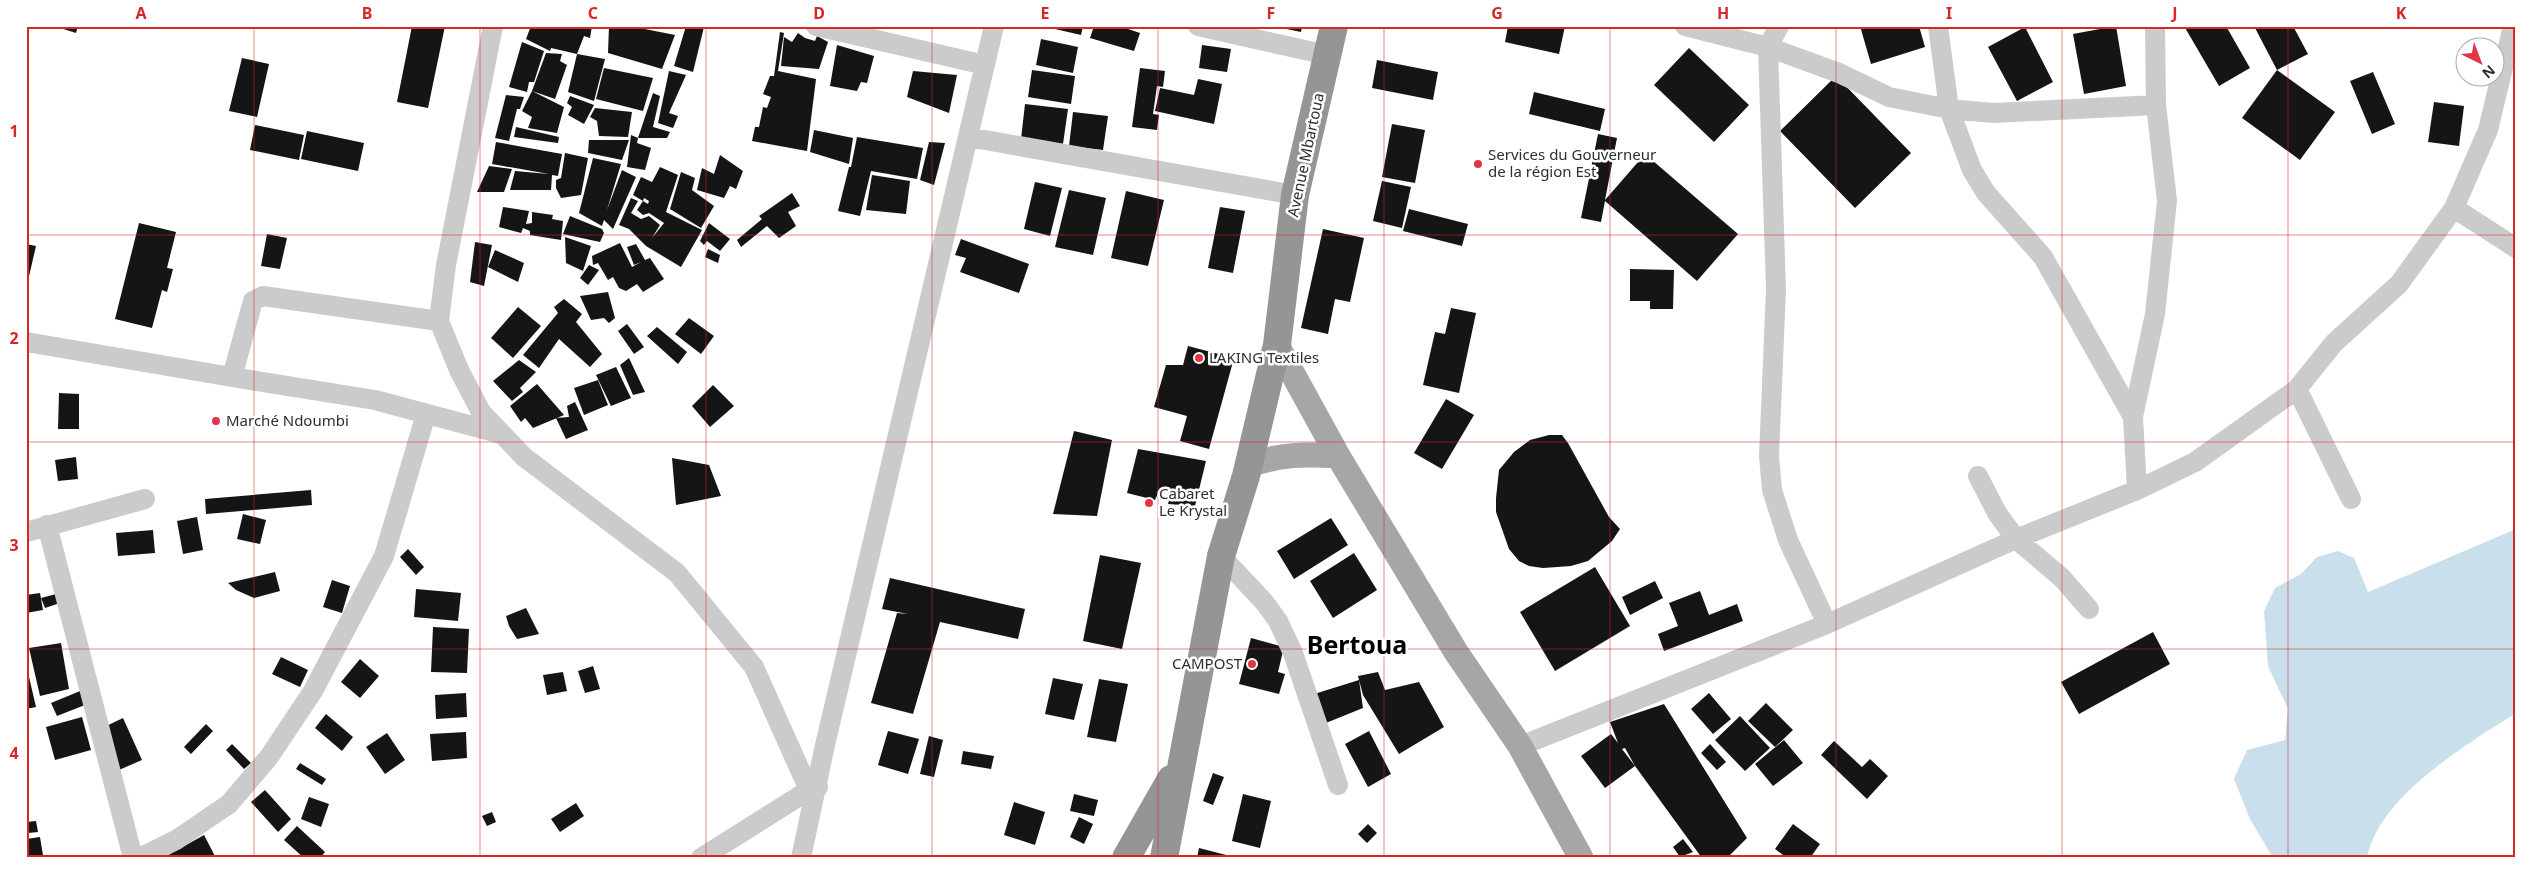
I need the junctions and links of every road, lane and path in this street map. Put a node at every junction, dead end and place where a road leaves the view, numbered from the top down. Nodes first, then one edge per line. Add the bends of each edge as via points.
1 (493, 26) edge
2 (816, 26) edge
3 (994, 26) edge
4 (1198, 26) edge
5 (1334, 26) edge
6 (1685, 26) edge
7 (1779, 26) edge
8 (1938, 26) edge
9 (2155, 26) edge
10 (2513, 26) edge
11 (1768, 47) junction
12 (1327, 55) junction
13 (985, 65) junction
14 (2156, 104) junction
15 (1949, 109) junction
16 (968, 136) junction
17 (1295, 195) junction
18 (2454, 208) junction
19 (2516, 248) edge
20 (439, 321) junction
21 (26, 342) edge
22 (1277, 345) junction
23 (232, 377) junction
24 (2297, 389) junction
25 (426, 414) junction
26 (2133, 417) junction
27 (502, 434) junction
28 (1338, 456) junction
29 (1246, 476) junction
30 (1978, 476) dead end
31 (2137, 490) junction
32 (145, 500) dead end
33 (2351, 500) dead end
34 (47, 525) junction
35 (26, 532) edge
36 (2016, 538) junction
37 (1221, 556) junction
38 (2090, 609) dead end
39 (1827, 624) junction
40 (1520, 746) junction
41 (1183, 758) junction
42 (1338, 785) dead end
43 (813, 788) junction
44 (133, 858) edge
45 (139, 858) edge
46 (701, 858) edge
47 (801, 858) edge
48 (1126, 858) edge
49 (1164, 858) edge
50 (1580, 858) edge

1 - 20 street via 446,265
2 - 13 street
3 - 13 street
4 - 12 street
5 - 12 highway, Avenue Mbartoua
6 - 11 street
7 - 11 street
8 - 15 street
9 - 14 street
10 - 18 street via 2488,130
11 - 15 street via 1838,73 1889,97
11 - 39 street via 1776,290 1769,456 1772,490 1788,540
12 - 17 highway, Avenue Mbartoua
13 - 16 street
14 - 15 street via 1994,113
14 - 26 street via 2167,201 2156,314
15 - 26 street via 1972,170 1986,193 2043,257
16 - 17 street
16 - 43 street
17 - 22 highway, Avenue Mbartoua
18 - 19 street
18 - 24 street via 2399,284 2334,343
20 - 23 street via 262,296 253,301
20 - 27 street via 481,412
21 - 23 street
22 - 28 main road
22 - 29 highway, Avenue Mbartoua
23 - 25 street via 375,400
24 - 31 street via 2195,462
24 - 33 street
25 - 27 street
25 - 45 street via 384,556 313,691 270,758 229,804 176,840
26 - 31 street
27 - 43 street via 524,457 677,573 754,667
28 - 29 main road via 1300,454 1273,457 1249,466
28 - 40 main road via 1456,652
29 - 37 highway, Avenue Mbartoua
30 - 36 street via 1997,513
31 - 36 street
32 - 34 street
34 - 35 street
34 - 44 street
36 - 38 street via 2062,578
36 - 39 street
37 - 41 highway, Avenue Mbartoua
37 - 42 street via 1278,621 1293,652
39 - 40 street
40 - 50 main road
41 - 48 highway
41 - 49 highway, Avenue Mbartoua
43 - 46 street
43 - 47 street

